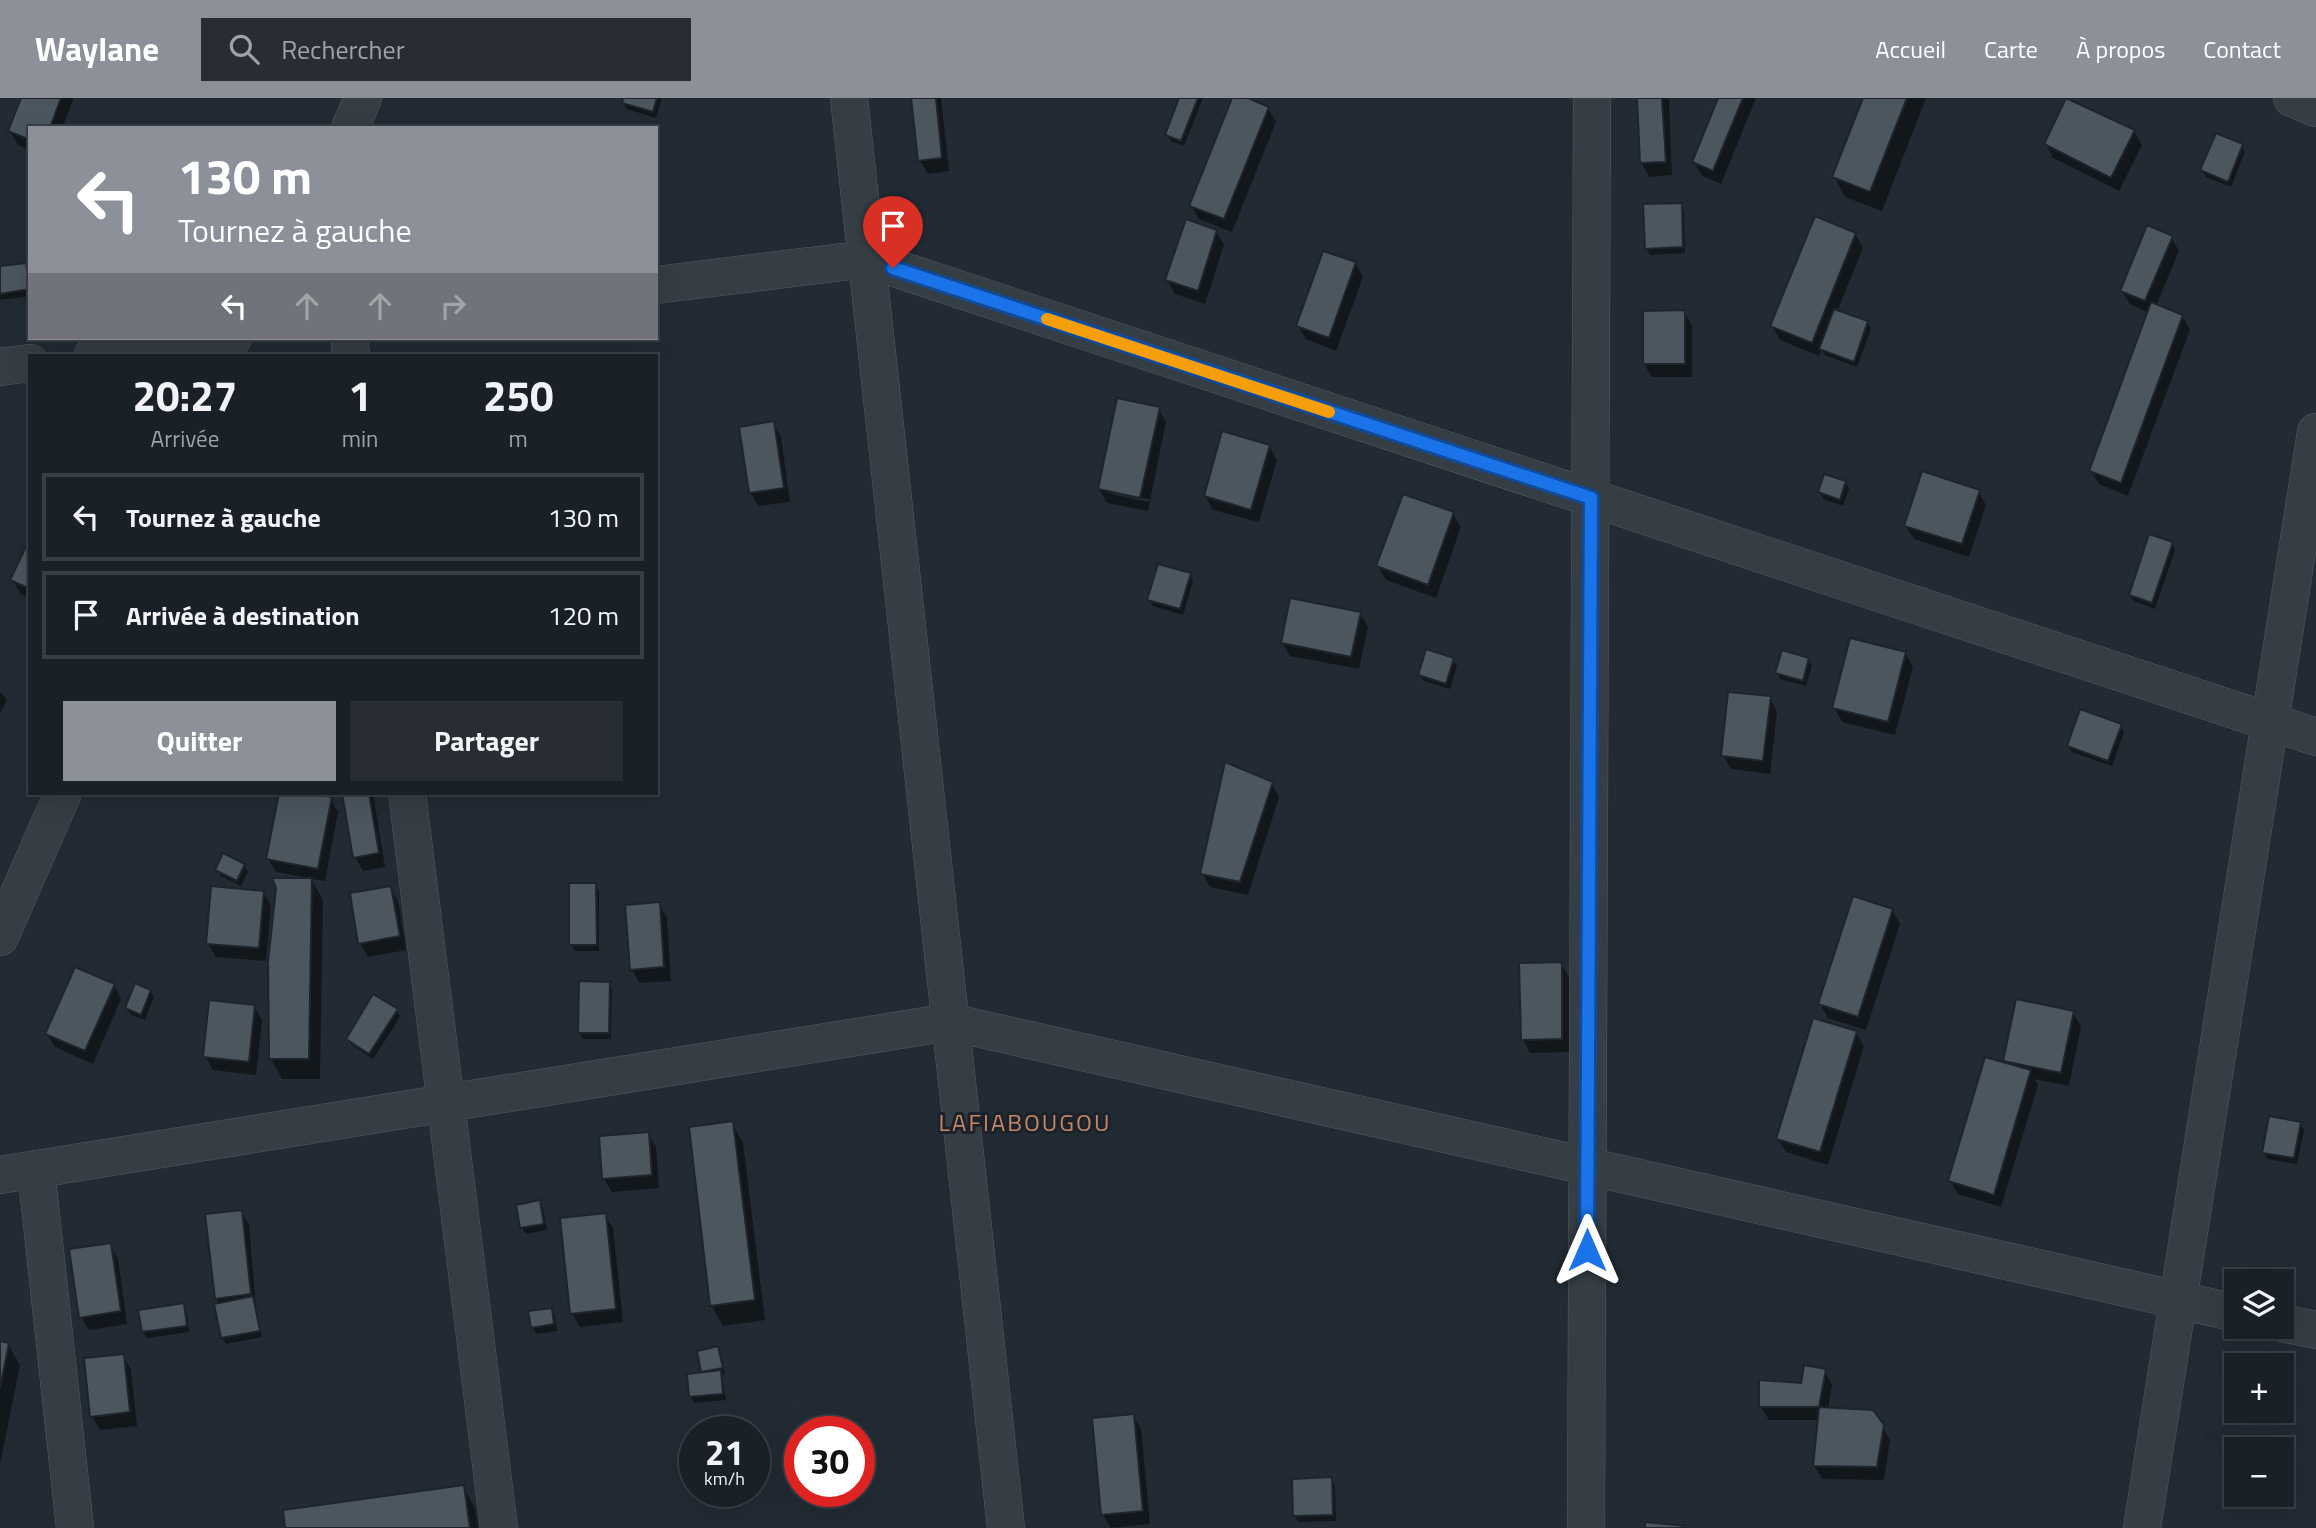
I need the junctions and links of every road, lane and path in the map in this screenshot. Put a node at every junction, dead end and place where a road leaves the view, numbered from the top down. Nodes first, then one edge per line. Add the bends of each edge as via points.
1 (363, 98) edge
2 (849, 98) edge
3 (1592, 98) edge
4 (2292, 98) edge
5 (2316, 108) edge
6 (351, 126) edge
7 (867, 259) junction
8 (658, 285) edge
9 (217, 340) edge
10 (101, 354) edge
11 (28, 363) edge
12 (0, 367) edge
13 (2316, 432) edge
14 (1591, 498) junction
15 (2270, 723) junction
16 (2316, 737) edge
17 (61, 795) edge
18 (407, 795) edge
19 (0, 937) edge
20 (950, 1022) junction
21 (446, 1104) junction
22 (1588, 1166) junction
23 (36, 1169) junction
24 (0, 1175) edge
25 (2178, 1301) junction
26 (2224, 1311) edge
27 (2294, 1326) edge
28 (2316, 1331) edge
29 (75, 1528) edge
30 (499, 1528) edge
31 (1006, 1528) edge
32 (1586, 1528) edge
33 (2142, 1528) edge

1 - 6 street
2 - 7 street
3 - 14 street
4 - 5 street
7 - 8 street
7 - 14 street
7 - 20 street
9 - 10 street
11 - 12 street
13 - 15 street
14 - 15 street
14 - 22 street
15 - 16 street
15 - 25 street
17 - 19 street
18 - 21 street
20 - 21 street
20 - 22 street
20 - 31 street
21 - 23 street
21 - 30 street
22 - 25 street
22 - 32 street
23 - 24 street
23 - 29 street
25 - 26 street
25 - 33 street
27 - 28 street

